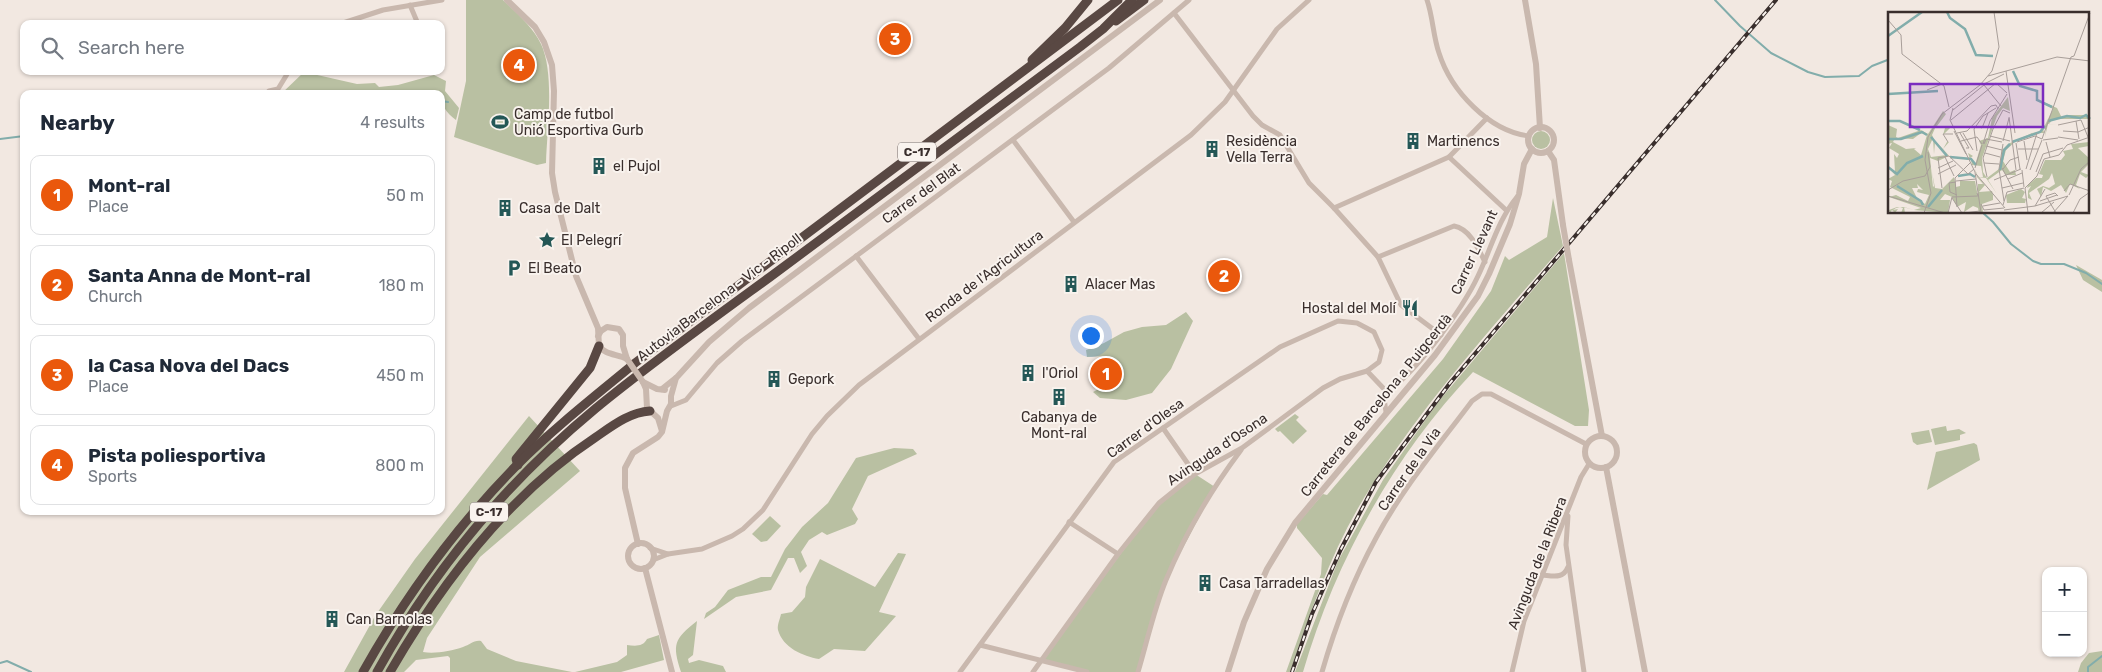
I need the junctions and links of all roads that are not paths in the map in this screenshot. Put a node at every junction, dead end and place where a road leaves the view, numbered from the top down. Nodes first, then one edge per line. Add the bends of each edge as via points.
1 (442, 0) edge
2 (507, 0) edge
3 (1088, 0) edge
4 (1118, 0) edge
5 (1132, 0) edge
6 (1144, 0) edge
7 (1160, 0) edge
8 (1189, 0) edge
9 (1309, 0) edge
10 (1427, 0) edge
11 (1525, 0) edge
12 (410, 5) junction
13 (1174, 12) junction
14 (352, 20) edge
15 (416, 20) edge
16 (1103, 29) junction
17 (1022, 73) junction
18 (287, 75) edge
19 (274, 90) edge
20 (1233, 90) junction
21 (1487, 118) junction
22 (1540, 128) junction
23 (1529, 136) junction
24 (1013, 140) junction
25 (1532, 149) junction
26 (1548, 151) junction
27 (1449, 157) junction
28 (1519, 194) junction
29 (1334, 208) junction
30 (1506, 210) junction
31 (1074, 222) junction
32 (856, 256) junction
33 (1378, 257) junction
34 (1484, 262) junction
35 (593, 314) junction
36 (607, 327) junction
37 (1441, 335) junction
38 (919, 340) junction
39 (598, 342) junction
40 (623, 346) junction
41 (613, 353) junction
42 (627, 359) junction
43 (1367, 371) junction
44 (677, 377) junction
45 (643, 382) junction
46 (659, 389) junction
47 (1386, 391) junction
48 (647, 396) junction
49 (671, 396) junction
50 (669, 409) junction
51 (652, 412) junction
52 (1386, 412) junction
53 (1163, 428) junction
54 (662, 432) junction
55 (1602, 436) junction
56 (1586, 444) junction
57 (1242, 448) junction
58 (1589, 464) junction
59 (518, 465) junction
60 (1606, 467) junction
61 (1194, 474) junction
62 (1568, 510) junction
63 (1069, 522) junction
64 (638, 544) junction
65 (650, 548) junction
66 (668, 554) junction
67 (1118, 554) junction
68 (652, 560) junction
69 (1568, 566) junction
70 (645, 568) junction
71 (1542, 574) junction
72 (980, 645) junction
73 (1041, 660) junction
74 (364, 672) edge
75 (377, 672) edge
76 (390, 672) edge
77 (672, 672) edge
78 (960, 672) edge
79 (1033, 672) edge
80 (1087, 672) edge
81 (1138, 672) edge
82 (1228, 672) edge
83 (1322, 672) edge
84 (1512, 672) edge
85 (1584, 672) edge
86 (1645, 672) edge

1 - 12 street
2 - 35 street via 535,26 552,65 552,173 555,192 576,276
3 - 17 highway
4 - 17 highway, Autovia Barcelona - Vic - Ripoll / C-17
5 - 16 highway, Autovia Barcelona - Vic - Ripoll / C-17
6 - 16 highway
7 - 44 street via 749,308 709,342
8 - 13 street, Carrer del Blat
9 - 20 street, Ronda de l'Agricultura via 1276,29
10 - 21 street via 1443,63 1464,95
11 - 22 street via 1536,64
12 - 14 street
12 - 15 street
13 - 20 street
13 - 24 street, Carrer del Blat via 1109,68
16 - 75 highway, Autovia Barcelona - Vic - Ripoll / C-17 via 686,338 578,424 515,484 468,538 407,620
17 - 59 highway, Autovia Barcelona - Vic - Ripoll / C-17 via 635,363
18 - 19 street via 278,89
20 - 29 street via 1258,121 1280,135 1309,183
20 - 31 street, Ronda de l'Agricultura via 1218,110 1191,135
21 - 23 street via 1504,130
21 - 27 street
22 - 23 street
22 - 26 street via 1553,136 1554,142
23 - 25 street
24 - 31 street
24 - 32 street, Carrer del Blat
25 - 26 street via 1540,153
25 - 28 street, Carretera de Barcelona a Puigcerdà via 1524,164
26 - 55 street, bridge via 1554,160
27 - 29 street
27 - 30 street
28 - 30 street, Carrer Llevant
28 - 52 street, Carretera de Barcelona a Puigcerdà via 1510,224 1478,296 1435,355
29 - 33 street
30 - 34 street, Carrer Llevant
31 - 38 street, Ronda de l'Agricultura
32 - 38 street
32 - 50 street, Carrer del Blat via 742,341 717,363 686,400
33 - 34 street via 1454,226 1462,227 1479,248
33 - 37 street via 1401,306
34 - 37 street, Carrer Llevant via 1469,293
35 - 36 street
35 - 39 street
36 - 39 street via 601,331
36 - 40 street via 615,327 621,332
37 - 47 street, Carrer Llevant via 1396,386
38 - 66 street, Ronda de l'Agricultura via 859,385 827,416 797,455 763,510 750,523 732,536 702,549
39 - 41 street via 605,352
39 - 59 highway via 590,368 516,459
40 - 41 street
40 - 42 street
41 - 42 street
42 - 45 street, bridge
43 - 47 street
43 - 53 street, Carrer d'Olesa via 1379,362 1382,350 1374,332 1357,322 1338,321 1280,346
43 - 57 street, Avinguda d'Osona via 1323,388
44 - 46 street
44 - 49 street
45 - 46 street
45 - 48 street
46 - 48 street via 652,390
46 - 49 street
47 - 52 street
48 - 51 street via 646,404
49 - 50 street
50 - 51 street via 660,414
50 - 54 street
51 - 54 street via 660,421
51 - 76 highway via 632,415 578,448 525,493 458,570
52 - 82 street, Carretera de Barcelona a Puigcerdà via 1295,523 1256,595
53 - 61 street
53 - 63 street, Carrer d'Olesa via 1114,462
54 - 64 street via 633,453 625,468 625,488
55 - 56 street
55 - 60 street via 1612,441 1617,450 1614,460
56 - 58 street via 1585,456
56 - 83 street, Carrer de la Via via 1490,394 1472,400 1409,485 1376,538 1347,600
57 - 61 street, Avinguda d'Osona
57 - 81 street via 1184,539 1165,582
58 - 60 street
58 - 62 street, Avinguda de la Ribera
59 - 74 highway, Autovia Barcelona - Vic - Ripoll / C-17 via 446,545 404,605
60 - 86 street
61 - 67 street, Avinguda d'Osona via 1160,503
62 - 69 street
62 - 71 street, Avinguda de la Ribera
63 - 67 street
63 - 72 street, Carrer d'Olesa
64 - 65 street
64 - 70 street via 631,548 628,560 636,568
65 - 66 street, Ronda de l'Agricultura
65 - 68 street
66 - 68 street, Ronda de l'Agricultura
67 - 73 street, Avinguda d'Osona
68 - 70 street
69 - 71 street via 1566,573 1558,577
69 - 85 street
70 - 77 street
71 - 84 street, Avinguda de la Ribera via 1524,621
72 - 73 street
72 - 78 street, Carrer d'Olesa
73 - 79 street, Avinguda d'Osona
73 - 80 street

